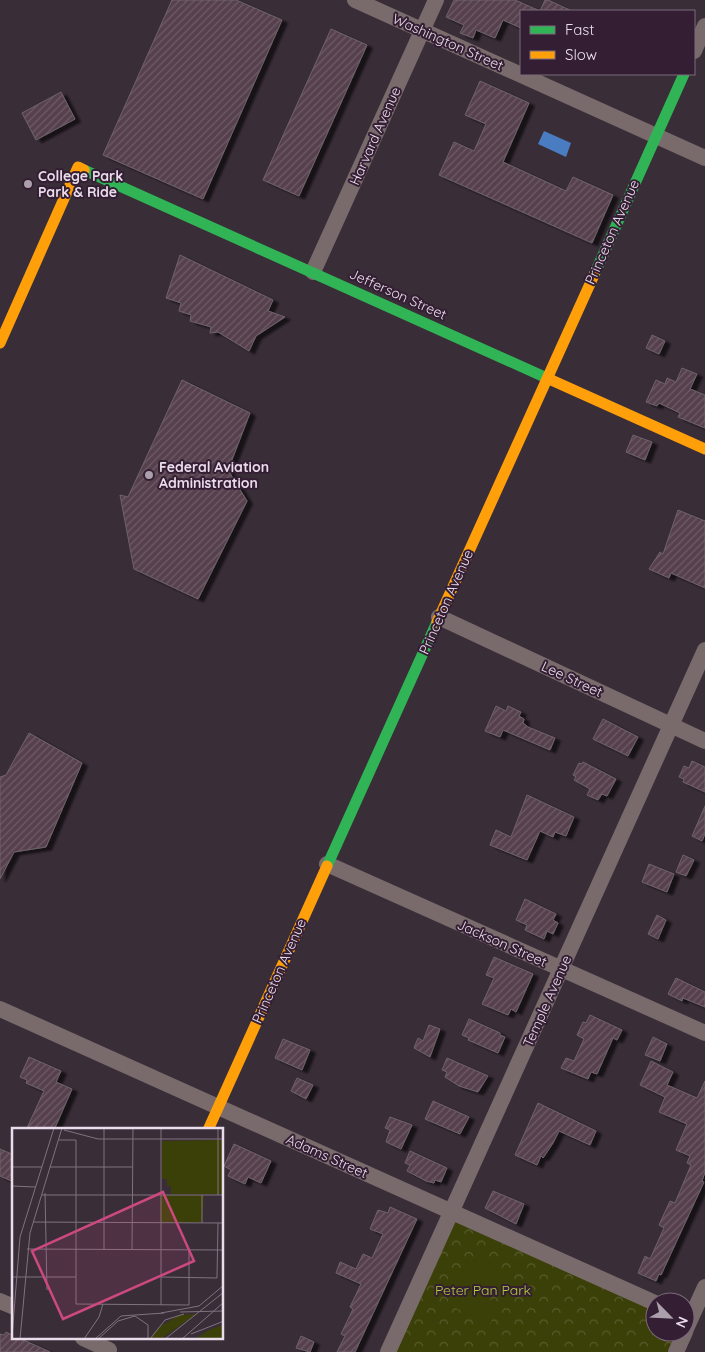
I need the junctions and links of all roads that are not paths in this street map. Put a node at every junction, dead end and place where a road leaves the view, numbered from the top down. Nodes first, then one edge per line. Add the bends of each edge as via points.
1 (356, 0) edge
2 (436, 0) edge
3 (705, 26) edge
4 (422, 30) junction
5 (695, 49) edge
6 (520, 74) edge
7 (521, 75) edge
8 (684, 75) edge
9 (656, 136) junction
10 (705, 158) edge
11 (313, 272) junction
12 (0, 343) edge
13 (547, 378) junction
14 (705, 449) edge
15 (439, 617) junction
16 (705, 650) edge
17 (671, 725) junction
18 (705, 741) edge
19 (328, 864) junction
20 (561, 969) junction
21 (0, 1009) edge
22 (705, 1033) edge
23 (218, 1107) junction
24 (209, 1128) edge
25 (452, 1212) junction
26 (705, 1287) edge
27 (645, 1299) edge
28 (0, 1301) edge
29 (12, 1306) edge
30 (695, 1312) edge
31 (89, 1340) edge
32 (110, 1347) edge
33 (388, 1352) edge

1 - 4 street, Washington Street
2 - 4 street, Harvard Avenue
3 - 5 street
4 - 6 street, Washington Street
4 - 11 street, Harvard Avenue
7 - 9 street, Washington Street
8 - 9 street, Princeton Avenue
9 - 10 street, Washington Street
9 - 13 street, Princeton Avenue
11 - 12 street, Jefferson Street via 78,167
11 - 13 street, Jefferson Street
13 - 14 street, Jefferson Street
13 - 15 street, Princeton Avenue
15 - 17 street, Lee Street
15 - 19 street, Princeton Avenue
16 - 17 street, Temple Avenue
17 - 18 street, Lee Street
17 - 20 street, Temple Avenue
19 - 20 street, Jackson Street
19 - 23 street, Princeton Avenue
20 - 22 street, Jackson Street
20 - 25 street, Temple Avenue
21 - 23 street, Adams Street
23 - 24 street, Princeton Avenue
23 - 25 street, Adams Street
25 - 27 street, Adams Street
25 - 33 street, Temple Avenue
26 - 30 street
28 - 29 street
31 - 32 street

